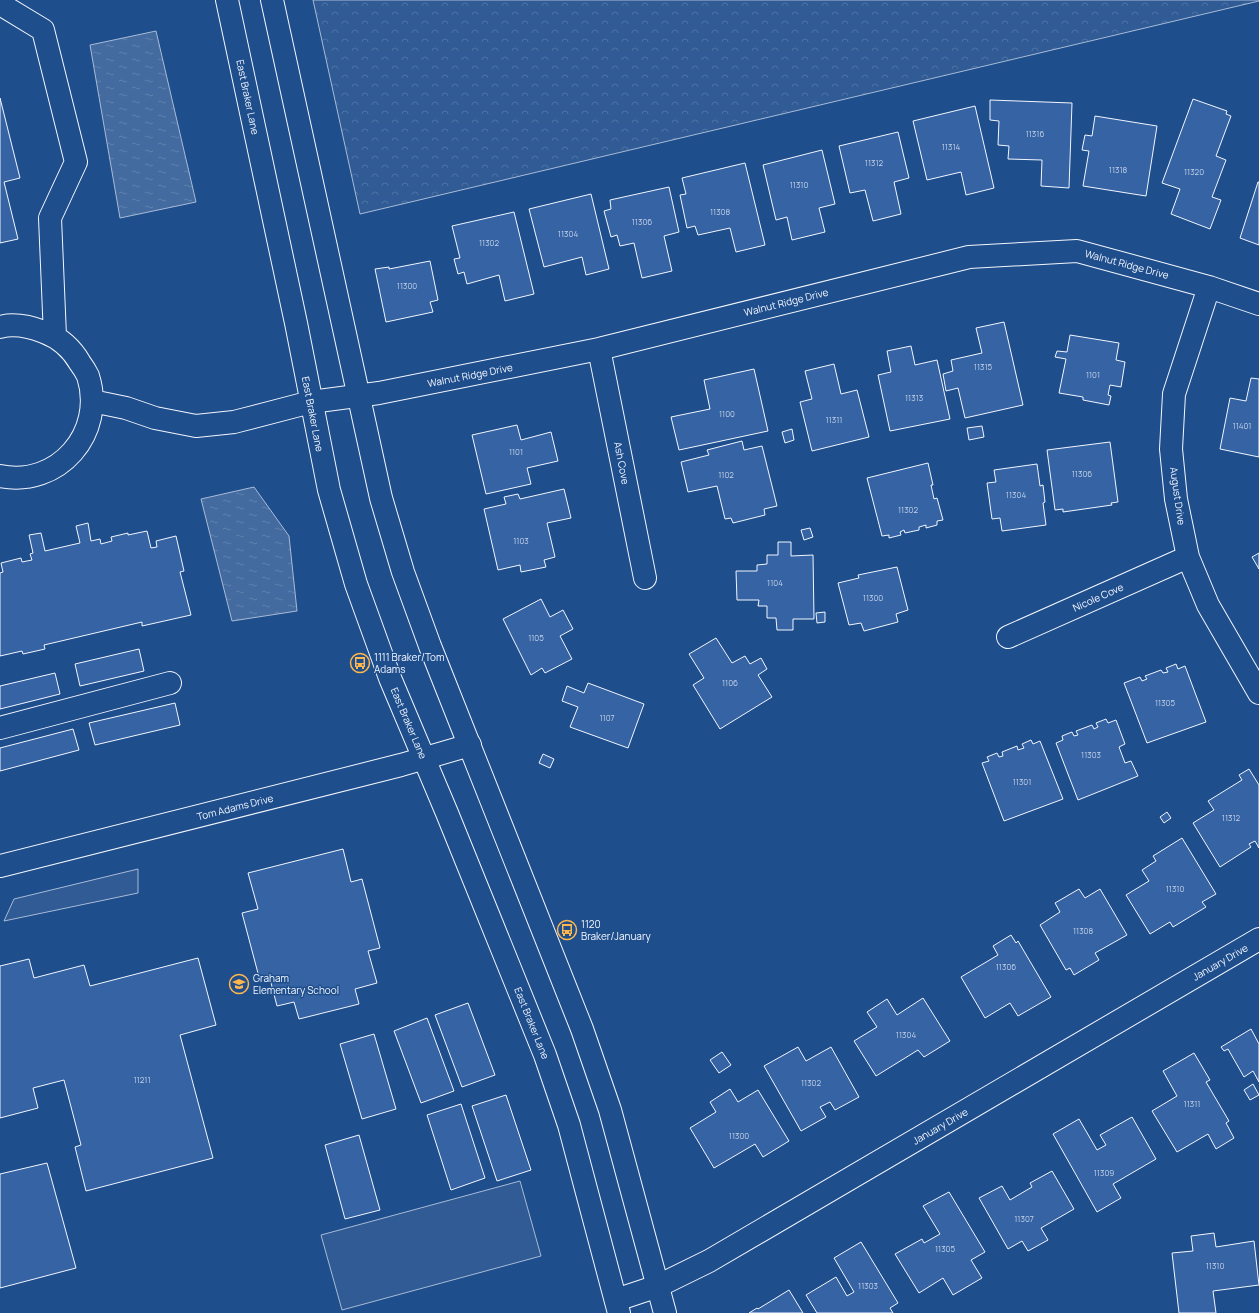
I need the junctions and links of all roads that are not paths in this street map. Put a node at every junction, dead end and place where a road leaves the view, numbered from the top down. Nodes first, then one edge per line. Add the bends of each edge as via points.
1 (227, 0) edge
2 (272, 0) edge
3 (0, 4) edge
4 (1209, 287) junction
5 (1259, 304) edge
6 (0, 327) edge
7 (55, 336) junction
8 (599, 349) junction
9 (358, 396) junction
10 (92, 401) junction
11 (311, 402) junction
12 (0, 476) edge
13 (1188, 557) junction
14 (645, 578) dead end
15 (1008, 637) dead end
16 (170, 683) dead end
17 (1259, 693) edge
18 (0, 728) edge
19 (470, 746) junction
20 (424, 759) junction
21 (0, 866) edge
22 (1259, 939) edge
23 (658, 1286) junction
24 (618, 1306) edge
25 (665, 1313) edge

1 - 11 street, East Braker Lane
2 - 9 street
3 - 7 street via 43,30 76,162 50,218
4 - 5 street, Walnut Ridge Drive
4 - 8 street, Walnut Ridge Drive via 1077,250 969,257
4 - 13 street, August Drive via 1174,394 1171,449 1176,499
6 - 7 street via 31,327
7 - 10 street via 75,353 88,376
8 - 9 street, Walnut Ridge Drive
8 - 14 street, Ash Cove
9 - 11 street, Walnut Ridge Drive
9 - 19 street via 381,498 403,572
10 - 11 street, Walnut Ridge Drive via 196,426 234,422
10 - 12 street via 88,426 77,448 59,465 36,476
11 - 20 street, East Braker Lane via 329,490 356,584 390,678
13 - 15 street, Nicole Cove
13 - 17 street, August Drive via 1208,605
16 - 18 street
19 - 20 street, Tom Adams Drive
19 - 23 street via 582,1029 610,1110
20 - 21 street, Tom Adams Drive
20 - 24 street, East Braker Lane via 545,1055 569,1125
22 - 23 street, January Drive via 709,1261
23 - 24 street, January Drive
23 - 25 street

